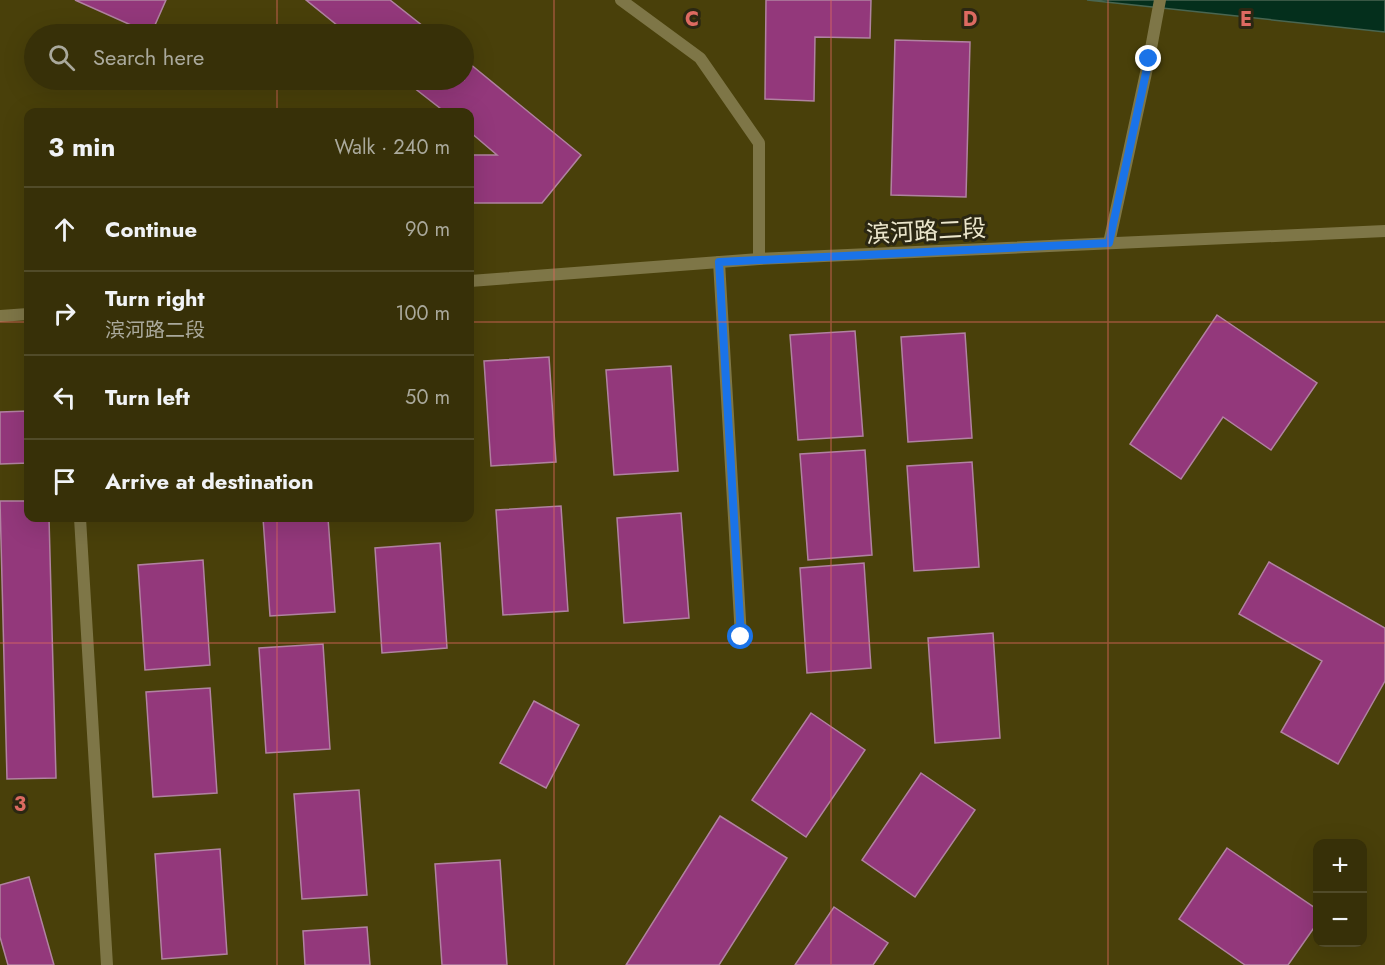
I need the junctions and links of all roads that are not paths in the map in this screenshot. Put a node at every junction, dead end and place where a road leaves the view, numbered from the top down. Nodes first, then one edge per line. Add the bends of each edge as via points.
1 (621, 0) edge
2 (1160, 0) edge
3 (1385, 231) edge
4 (1109, 243) junction
5 (759, 259) junction
6 (719, 262) junction
7 (474, 281) edge
8 (24, 314) edge
9 (0, 316) edge
10 (80, 522) edge
11 (741, 637) dead end
12 (107, 965) edge

1 - 5 street via 700,58 759,143
2 - 4 street
3 - 4 street, 滨河路二段
4 - 5 street, 滨河路二段
5 - 6 street, 滨河路二段
6 - 7 street, 滨河路二段
6 - 11 street
8 - 9 street
10 - 12 street

